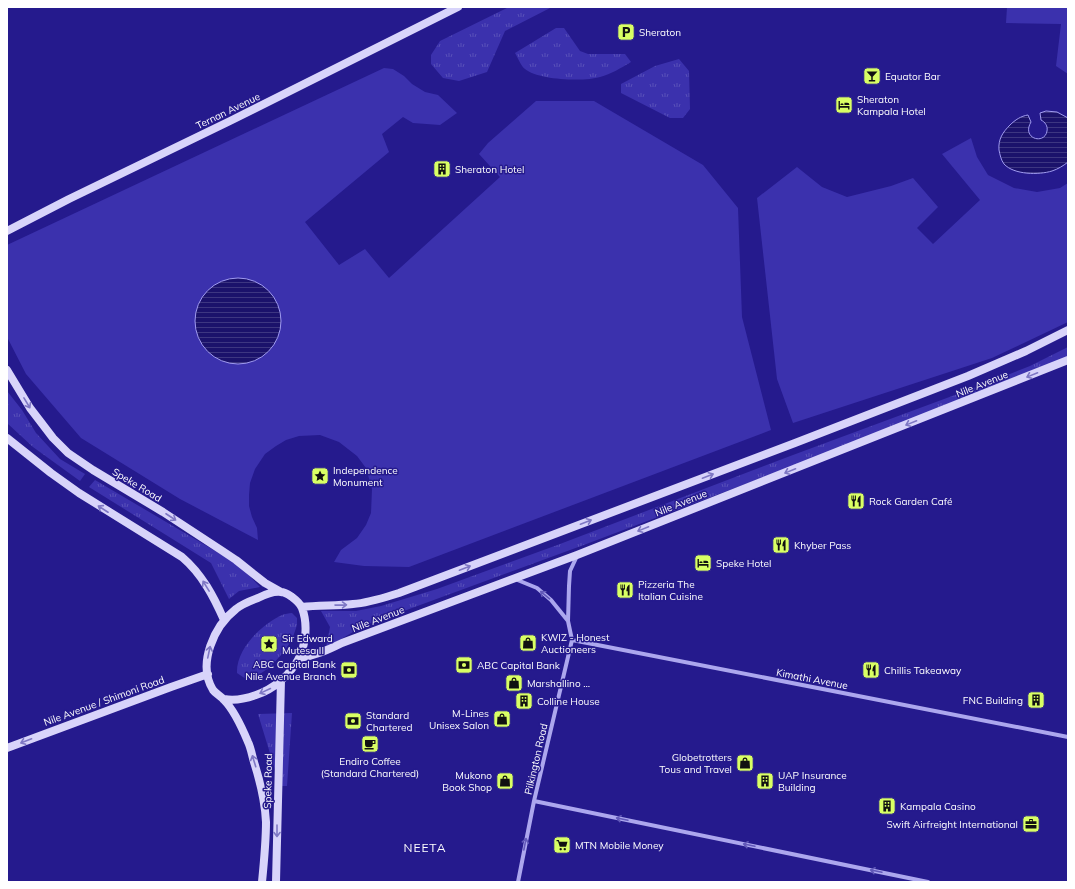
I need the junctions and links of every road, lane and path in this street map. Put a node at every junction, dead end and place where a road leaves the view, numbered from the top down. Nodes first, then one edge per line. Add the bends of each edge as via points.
1 (458, 7) edge
2 (444, 10) edge
3 (7, 231) edge
4 (1068, 330) edge
5 (1068, 360) edge
6 (7, 370) edge
7 (7, 438) edge
8 (577, 555) junction
9 (514, 579) junction
10 (281, 592) junction
11 (302, 607) junction
12 (224, 620) junction
13 (568, 621) junction
14 (572, 640) junction
15 (299, 658) junction
16 (208, 674) junction
17 (281, 680) junction
18 (224, 699) junction
19 (1068, 737) edge
20 (7, 748) edge
21 (534, 801) junction
22 (262, 882) edge
23 (276, 882) edge
24 (518, 882) edge
25 (928, 882) edge

1 - 2 main road, Ternan Avenue
2 - 3 main road, Ternan Avenue via 230,122
11 -> 4 main road, Nile Avenue via 363,603 399,593 968,376 1026,352
5 -> 8 main road, Nile Avenue
6 -> 10 main road, Speke Road via 30,408 68,453 163,512
12 -> 7 main road via 207,586 186,560 79,493
8 - 9 main road, Nile Avenue
8 - 13 street via 570,571
13 -> 9 street via 537,588
9 - 15 main road, Nile Avenue via 329,650
10 - 11 main road via 298,601
10 - 12 main road via 265,594 237,608
11 - 15 main road via 306,633
16 -> 12 main road via 207,662 211,646
13 - 14 street
14 - 19 street, Kimathi Avenue
14 - 21 street, Pilkington Road
15 - 17 main road
16 - 18 main road via 214,690
16 -> 20 main road, Nile Avenue / Shimoni Road
17 -> 18 main road via 269,690 247,698
17 -> 23 main road, Speke Road
22 -> 18 main road, Speke Road via 266,820 263,795 248,742
24 -> 21 street, Pilkington Road
25 -> 21 street

